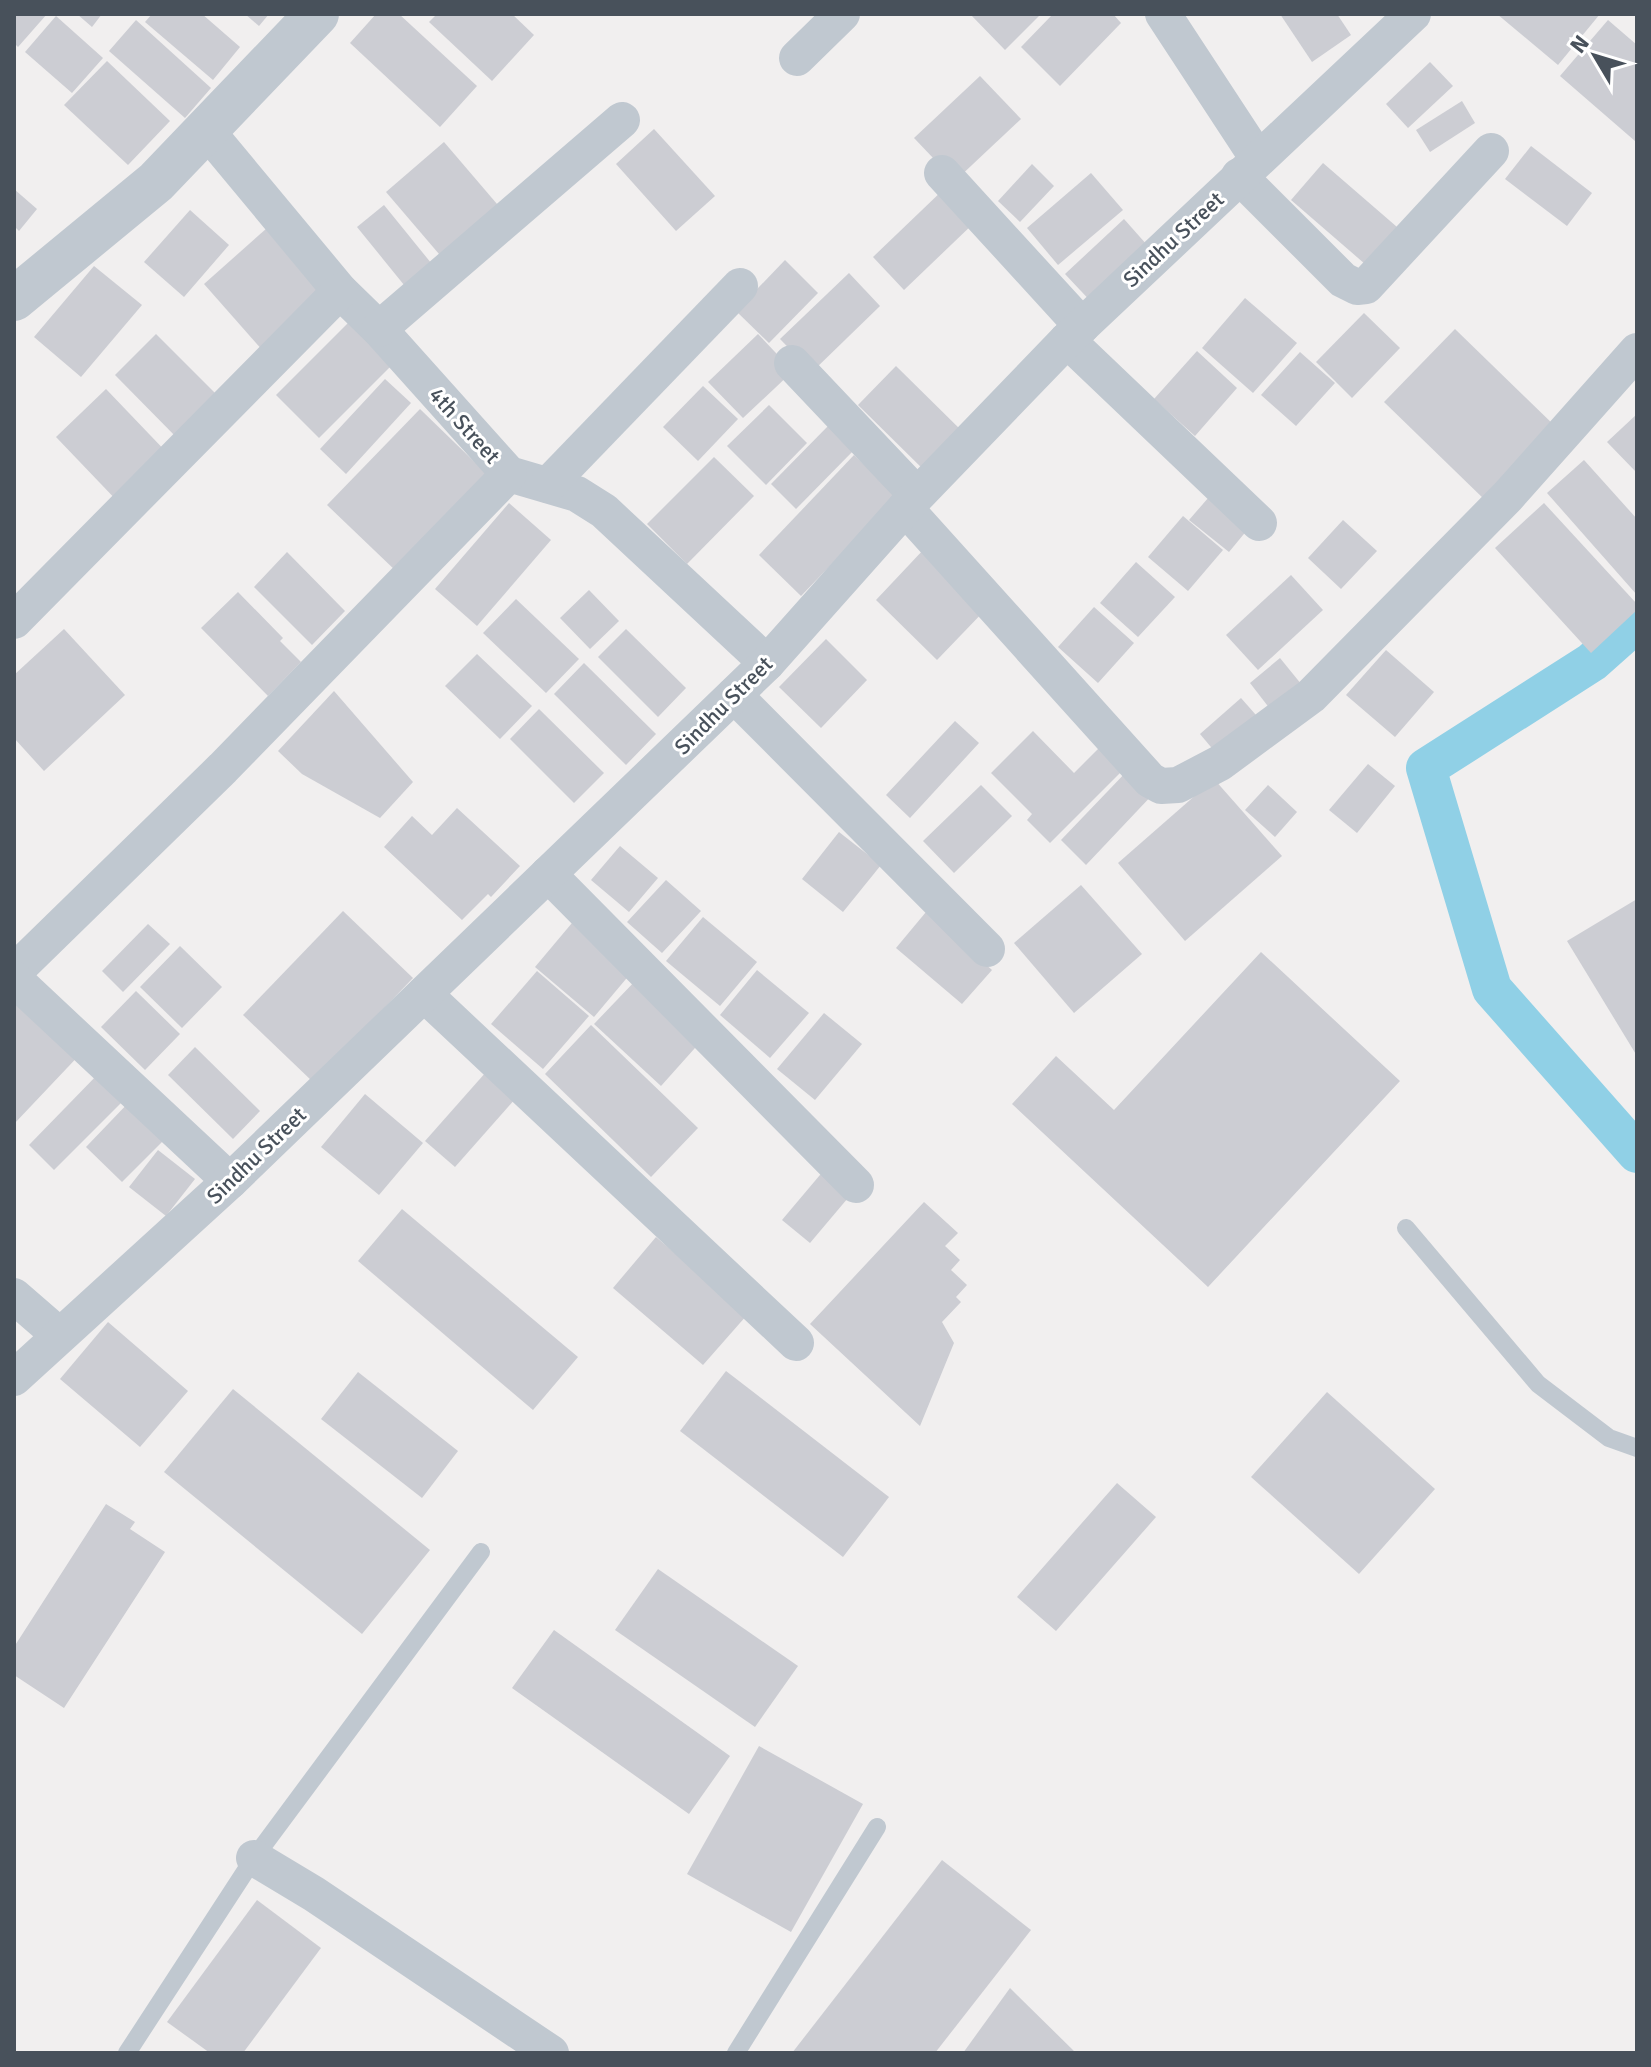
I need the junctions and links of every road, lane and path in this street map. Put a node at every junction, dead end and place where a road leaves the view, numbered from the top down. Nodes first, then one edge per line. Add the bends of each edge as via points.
1 (317, 14) edge
2 (842, 14) edge
3 (1163, 14) edge
4 (1413, 14) edge
5 (797, 58) dead end
6 (622, 120) dead end
7 (207, 131) junction
8 (1491, 151) dead end
9 (1249, 168) junction
10 (942, 173) dead end
11 (740, 286) dead end
12 (18, 289) edge
13 (340, 291) junction
14 (379, 329) junction
15 (1074, 333) junction
16 (1637, 351) edge
17 (792, 363) dead end
18 (509, 474) junction
19 (548, 485) junction
20 (911, 502) junction
21 (1259, 523) dead end
22 (14, 621) edge
23 (767, 663) junction
24 (734, 695) junction
25 (548, 874) junction
26 (987, 949) dead end
27 (14, 972) edge
28 (14, 979) edge
29 (424, 994) junction
30 (230, 1181) junction
31 (856, 1185) dead end
32 (1406, 1228) dead end
33 (14, 1296) edge
34 (59, 1335) junction
35 (796, 1343) dead end
36 (14, 1378) edge
37 (1637, 1448) edge
38 (481, 1552) dead end
39 (877, 1827) dead end
40 (254, 1858) junction
41 (127, 2053) edge
42 (551, 2053) edge
43 (736, 2053) edge

1 - 7 street
2 - 5 street
3 - 9 street
4 - 9 street, Sindhu Street
6 - 14 street
7 - 12 street via 156,182
7 - 13 street, 4th Street
8 - 9 street via 1366,286 1357,287 1343,280
9 - 15 street, Sindhu Street
10 - 15 street
11 - 19 street
13 - 14 street, 4th Street
13 - 22 street
14 - 18 street, 4th Street
15 - 20 street, Sindhu Street
15 - 21 street
16 - 20 street via 1508,496 1311,696 1220,763 1178,785 1150,780
17 - 20 street
18 - 19 street, 4th Street
18 - 27 street via 223,768
19 - 23 street, 4th Street via 577,494 604,511
20 - 23 street, Sindhu Street
23 - 24 street, Sindhu Street
24 - 25 street, Sindhu Street
24 - 26 street
25 - 29 street, Sindhu Street
25 - 31 street
28 - 30 street
29 - 30 street, Sindhu Street
29 - 35 street
30 - 34 street, Sindhu Street
32 - 37 lane via 1538,1384 1609,1438
33 - 34 street
34 - 36 street, Sindhu Street
38 - 40 lane
39 - 43 lane
40 - 41 lane
40 - 42 street

